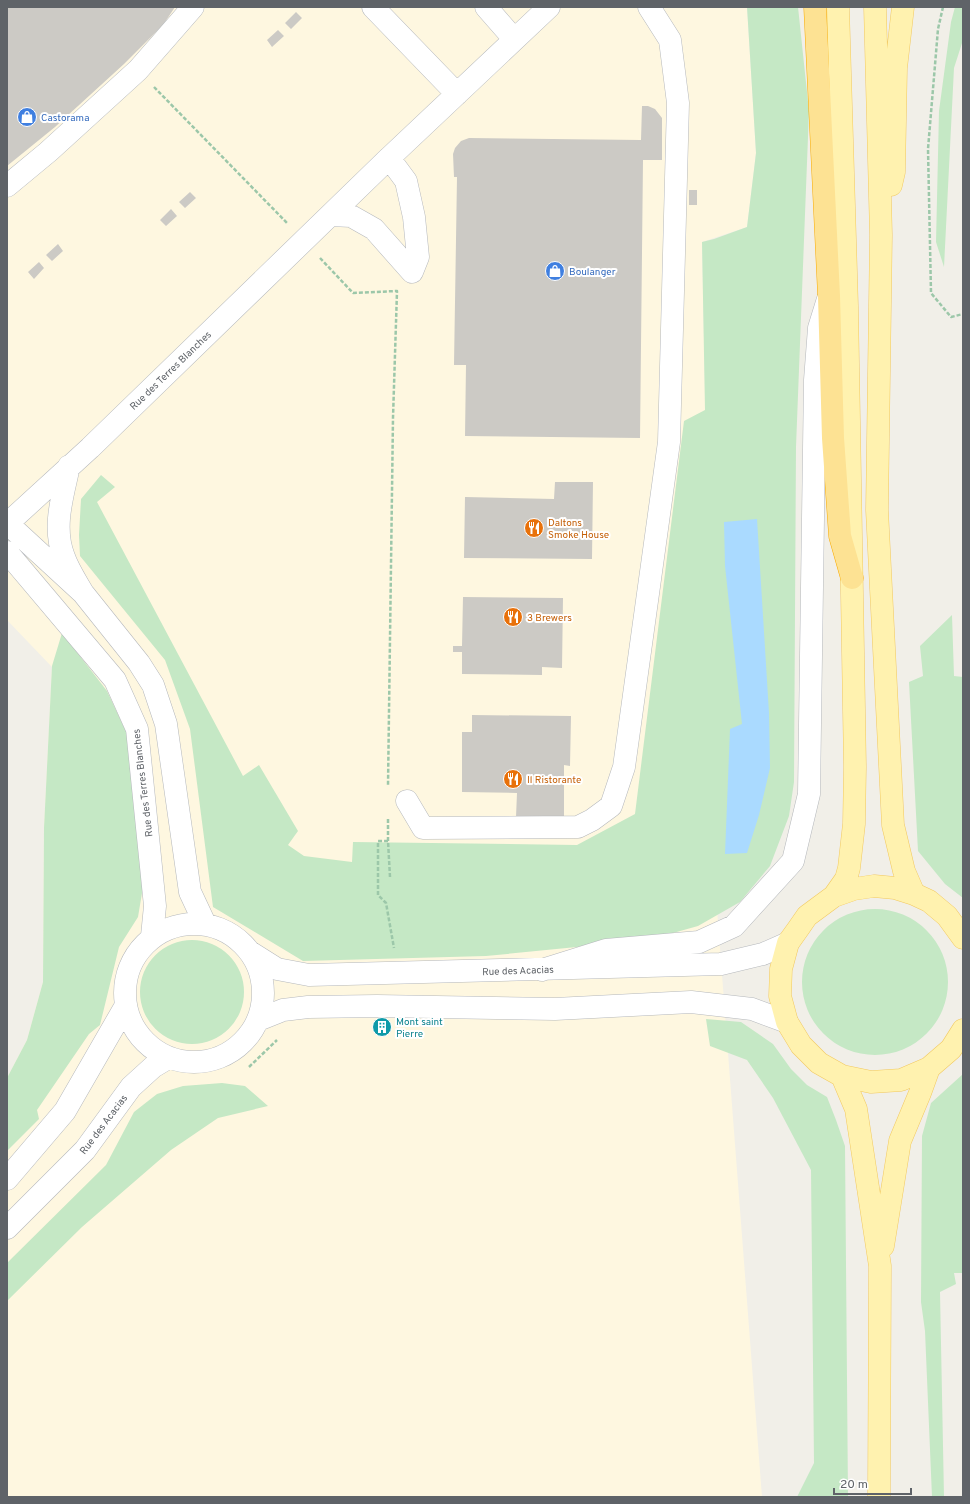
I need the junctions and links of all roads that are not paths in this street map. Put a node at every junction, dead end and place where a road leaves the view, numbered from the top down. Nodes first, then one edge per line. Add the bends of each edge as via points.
1 (193, 7) edge
2 (373, 7) edge
3 (486, 7) edge
4 (549, 7) edge
5 (649, 7) edge
6 (815, 7) edge
7 (838, 7) edge
8 (875, 7) edge
9 (903, 7) edge
10 (514, 39) junction
11 (457, 94) junction
12 (389, 158) junction
13 (7, 186) edge
14 (331, 215) junction
15 (880, 235) junction
16 (828, 296) junction
17 (69, 466) junction
18 (7, 524) edge
19 (7, 552) edge
20 (852, 578) junction
21 (83, 593) junction
22 (407, 801) dead end
23 (914, 894) junction
24 (834, 896) junction
25 (955, 919) edge
26 (205, 924) junction
27 (152, 936) junction
28 (963, 938) edge
29 (788, 943) junction
30 (250, 952) junction
31 (542, 970) junction
32 (125, 1007) junction
33 (258, 1020) junction
34 (787, 1022) junction
35 (963, 1030) edge
36 (168, 1058) junction
37 (929, 1068) junction
38 (842, 1076) junction
39 (7, 1179) edge
40 (7, 1228) edge
41 (880, 1266) junction
42 (881, 1490) edge

1 - 13 street via 138,70
2 - 11 street
3 - 10 street
4 - 10 street, Rue des Terres Blanches
5 - 22 street via 670,40 678,103 669,442 624,767 611,806 578,827 423,828
6 - 16 highway
7 - 20 main road
8 - 15 main road
9 - 15 main road via 896,68 894,172
10 - 11 street, Rue des Terres Blanches
11 - 12 street, Rue des Terres Blanches
12 - 14 street, Rue des Terres Blanches
12 - 14 street via 406,181 414,217 418,257 412,272 374,228 351,216
14 - 17 street, Rue des Terres Blanches
15 - 23 main road via 877,510 893,825 904,871
16 - 20 highway via 833,438 840,536
16 - 31 street via 819,328 815,380 809,794 793,861 734,926 699,942 606,950
17 - 18 street, Rue des Terres Blanches
17 - 21 street via 57,528 64,557
18 - 21 street
19 - 27 street, Rue des Terres Blanches via 115,680 137,729 155,906
20 - 24 main road via 854,824 846,879
21 - 26 street via 139,663 153,685 166,724 190,892
23 - 24 main road via 895,888 874,886
23 - 25 main road
24 - 29 main road via 807,916
25 - 28 main road
26 - 27 street via 177,924
26 - 30 street via 231,933
27 - 32 street via 134,956 125,980
29 - 31 street, Rue des Acacias via 763,954 721,964
29 - 34 main road via 780,969 780,996
30 - 31 street, Rue des Acacias via 277,969 309,976
30 - 33 street via 259,968 263,985 263,1003
32 - 36 street via 134,1028 148,1046
32 - 39 street via 65,1111
33 - 34 street via 283,1010 308,1008 377,1006 555,1009 691,1002 752,1009
33 - 36 street via 247,1037 232,1051 212,1060 190,1063
34 - 38 main road via 800,1045 819,1063
35 - 37 main road via 951,1049
36 - 40 street, Rue des Acacias via 131,1087 85,1150
37 - 38 main road via 901,1080 871,1082
37 - 41 main road via 900,1141
38 - 41 main road via 856,1110
41 - 42 main road

